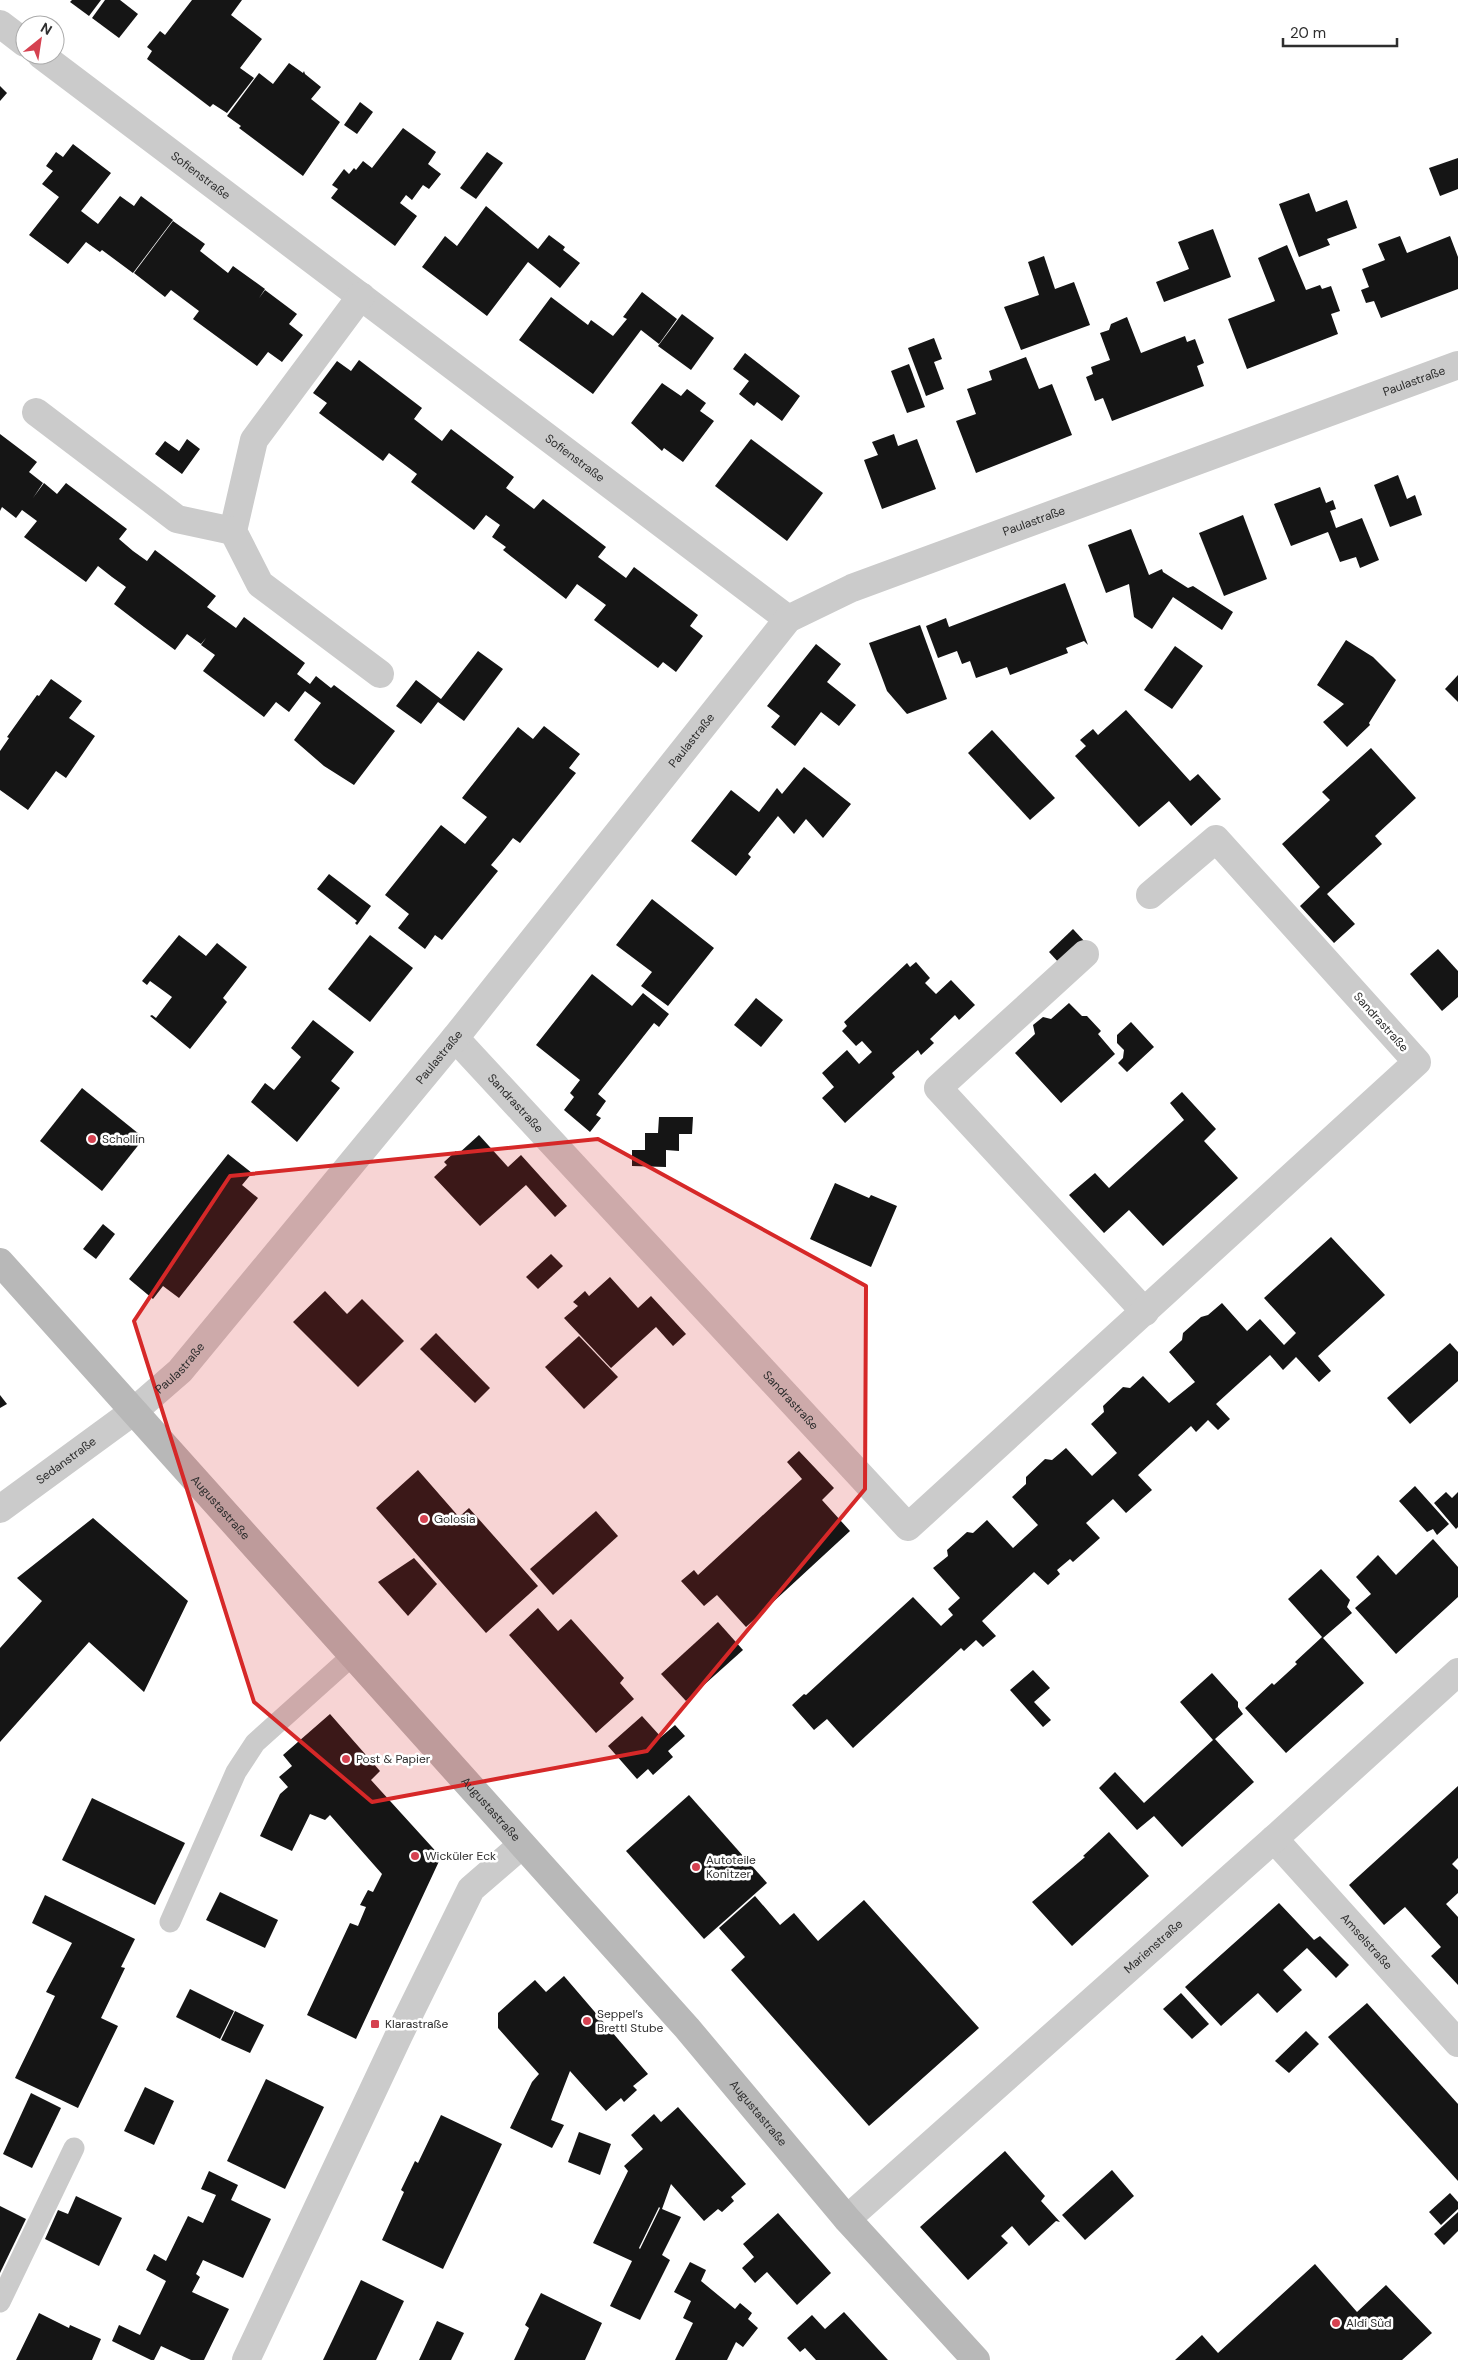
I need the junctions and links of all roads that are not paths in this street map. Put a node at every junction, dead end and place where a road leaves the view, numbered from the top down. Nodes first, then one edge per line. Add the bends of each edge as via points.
1 (0, 24) edge
2 (15, 35) edge
3 (54, 65) edge
4 (361, 296) junction
5 (1458, 365) edge
6 (36, 412) dead end
7 (233, 531) junction
8 (788, 618) junction
9 (380, 674) dead end
10 (1150, 895) dead end
11 (1085, 954) dead end
12 (455, 1038) junction
13 (0, 1262) edge
14 (1145, 1312) junction
15 (134, 1411) junction
16 (0, 1509) edge
17 (353, 1655) junction
18 (1458, 1672) edge
19 (1274, 1839) junction
20 (522, 1845) junction
21 (170, 1922) dead end
22 (1458, 2043) edge
23 (74, 2148) dead end
24 (846, 2219) junction
25 (0, 2302) edge
26 (246, 2360) edge
27 (976, 2360) edge

1 - 2 street
3 - 4 street, Sofienstraße
4 - 7 street via 254,440
4 - 8 street, Sofienstraße
5 - 8 street, Paulastraße via 852,588
6 - 7 street via 177,519
7 - 9 street via 260,584
8 - 12 street, Paulastraße
10 - 14 street, Sandrastraße via 1216,839 1416,1062
11 - 14 street via 938,1088
12 - 14 street, Sandrastraße via 908,1527
12 - 15 street, Paulastraße via 180,1371
13 - 15 main road, Augustastraße
15 - 16 street, Sedanstraße
15 - 17 main road, Augustastraße
17 - 20 main road, Augustastraße
17 - 21 lane via 255,1743 236,1772
18 - 19 street, Marienstraße
19 - 22 street, Amselstraße
19 - 24 street, Marienstraße
20 - 24 main road, Augustastraße via 687,2028
20 - 26 street via 471,1889
23 - 25 lane
24 - 27 main road, Augustastraße

